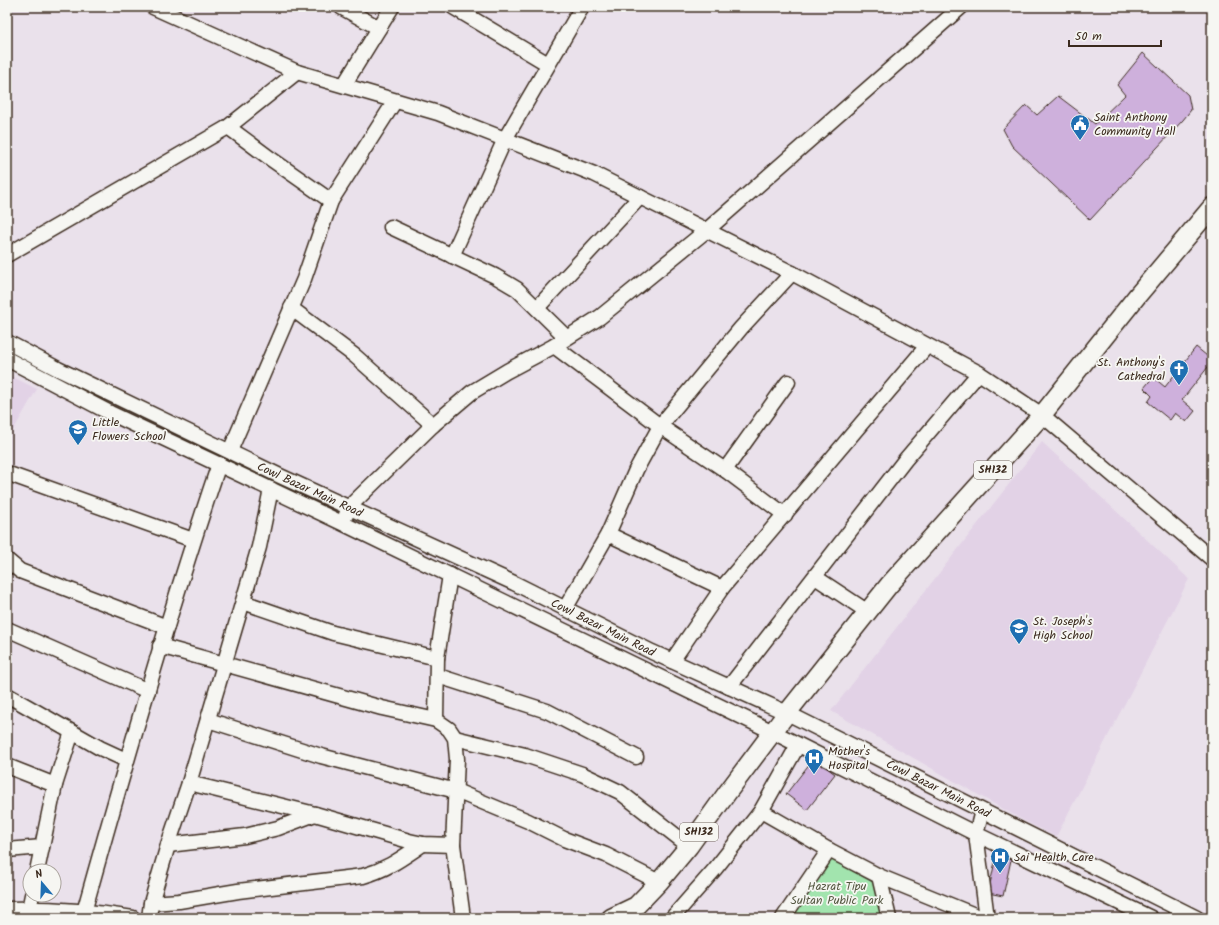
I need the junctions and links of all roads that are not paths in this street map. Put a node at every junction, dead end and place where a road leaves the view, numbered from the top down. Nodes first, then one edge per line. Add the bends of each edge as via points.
1 (152, 7) edge
2 (341, 7) edge
3 (392, 7) edge
4 (453, 7) edge
5 (582, 7) edge
6 (959, 7) edge
7 (379, 28) junction
8 (548, 64) junction
9 (297, 72) junction
10 (344, 86) junction
11 (395, 101) junction
12 (228, 127) junction
13 (505, 139) junction
14 (640, 197) junction
15 (331, 201) junction
16 (1212, 207) edge
17 (391, 227) dead end
18 (707, 230) junction
19 (7, 256) edge
20 (452, 256) junction
21 (792, 272) junction
22 (291, 308) junction
23 (537, 308) junction
24 (566, 337) junction
25 (7, 342) edge
26 (554, 346) junction
27 (927, 346) junction
28 (7, 359) edge
29 (979, 373) junction
30 (788, 382) dead end
31 (1042, 415) junction
32 (433, 425) junction
33 (660, 426) junction
34 (230, 452) junction
35 (219, 464) junction
36 (725, 470) junction
37 (9, 474) dead end
38 (270, 489) junction
39 (349, 507) junction
40 (785, 515) junction
41 (342, 523) junction
42 (608, 534) junction
43 (193, 540) junction
44 (1212, 559) edge
45 (7, 560) edge
46 (450, 575) junction
47 (815, 577) junction
48 (722, 588) junction
49 (243, 602) junction
50 (565, 609) junction
51 (868, 612) junction
52 (167, 627) junction
53 (7, 629) edge
54 (160, 646) junction
55 (437, 658) junction
56 (672, 661) junction
57 (224, 664) junction
58 (438, 676) junction
59 (729, 687) junction
60 (148, 691) junction
61 (7, 695) edge
62 (787, 713) junction
63 (208, 720) junction
64 (436, 720) junction
65 (72, 732) junction
66 (773, 732) junction
67 (455, 738) junction
68 (798, 745) junction
69 (636, 757) dead end
70 (126, 760) junction
71 (7, 766) edge
72 (189, 783) junction
73 (55, 784) junction
74 (456, 791) junction
75 (761, 811) junction
76 (982, 811) junction
77 (315, 814) junction
78 (976, 834) junction
79 (423, 844) junction
80 (168, 845) junction
81 (453, 845) junction
82 (689, 846) junction
83 (42, 847) junction
84 (7, 850) edge
85 (829, 850) junction
86 (39, 863) edge
87 (879, 876) junction
88 (659, 882) junction
89 (27, 903) edge
90 (35, 903) edge
91 (151, 903) junction
92 (7, 909) edge
93 (84, 912) junction
94 (133, 918) edge
95 (149, 918) edge
96 (463, 918) edge
97 (611, 918) edge
98 (672, 918) edge
99 (783, 918) edge
100 (889, 918) edge
101 (982, 918) edge
102 (987, 918) edge
103 (1151, 918) edge
104 (1197, 918) edge

1 - 9 street
2 - 7 street
3 - 7 street
4 - 8 street
5 - 8 street
6 - 18 street
7 - 10 street
8 - 13 street
9 - 10 street
9 - 12 street
10 - 11 street
11 - 13 street via 438,113
11 - 15 street
12 - 15 street
12 - 19 street
13 - 14 street via 594,174
13 - 20 street
14 - 18 street
14 - 23 street
15 - 22 street via 304,279
16 - 31 main road, SH132
17 - 20 street
18 - 21 street
18 - 24 street via 600,317
20 - 23 street via 517,289
21 - 27 street
21 - 33 street via 741,328
22 - 32 street via 355,356
22 - 34 street
23 - 24 street
24 - 26 street
25 - 34 street, Cowl Bazar Main Road via 58,370
26 - 32 street via 472,392
26 - 33 street
27 - 29 street
27 - 40 street
28 - 35 street, Cowl Bazar Main Road via 110,413
29 - 31 street
29 - 47 street via 905,460
30 - 36 street
31 - 44 street
31 - 51 main road, SH132
32 - 39 street
33 - 36 street
33 - 42 street via 636,470
34 - 39 street, Cowl Bazar Main Road
35 - 38 street, Cowl Bazar Main Road
35 - 43 street
36 - 40 street
37 - 43 street
38 - 41 street, Cowl Bazar Main Road
38 - 49 street via 259,547
39 - 41 street
39 - 50 street, Cowl Bazar Main Road
40 - 48 street
41 - 46 street, Cowl Bazar Main Road
42 - 48 street
42 - 50 street
43 - 52 street
45 - 52 street via 20,571
46 - 55 street
46 - 66 street, Cowl Bazar Main Road
47 - 51 street
47 - 59 street
48 - 56 street
49 - 55 street via 333,633
49 - 57 street
50 - 56 street, Cowl Bazar Main Road
51 - 62 main road, SH132
52 - 54 street
53 - 60 street
54 - 57 street
54 - 60 street
55 - 58 street
56 - 59 street, Cowl Bazar Main Road
57 - 63 street
57 - 64 street via 382,708
58 - 64 street
58 - 69 street via 547,711
59 - 62 street, Cowl Bazar Main Road
60 - 70 street
61 - 65 street
62 - 66 main road, SH132
62 - 76 street, Cowl Bazar Main Road
63 - 72 street
63 - 74 street via 321,756
64 - 67 street via 449,729
65 - 70 street
65 - 73 street
66 - 68 street, Cowl Bazar Main Road
66 - 82 main road, SH132
67 - 74 street
67 - 82 street via 525,755 582,774 620,792
68 - 75 street
68 - 78 street, Cowl Bazar Main Road
70 - 93 street
71 - 73 street
72 - 77 street
72 - 80 street
73 - 83 street
74 - 81 street
74 - 88 street via 606,855
75 - 85 street
75 - 98 street via 716,870
76 - 78 street
76 - 104 street, Cowl Bazar Main Road
77 - 79 street
77 - 80 street via 278,828 245,836
78 - 102 street
78 - 103 street, Cowl Bazar Main Road
79 - 81 street
79 - 91 street via 391,866 363,876
80 - 91 street
81 - 96 street
82 - 88 main road, SH132
83 - 84 street
83 - 86 street
85 - 87 street
85 - 99 street
87 - 100 street
87 - 101 street
88 - 97 main road, SH132 via 636,906
89 - 92 street
90 - 93 street
91 - 95 street
93 - 94 street

